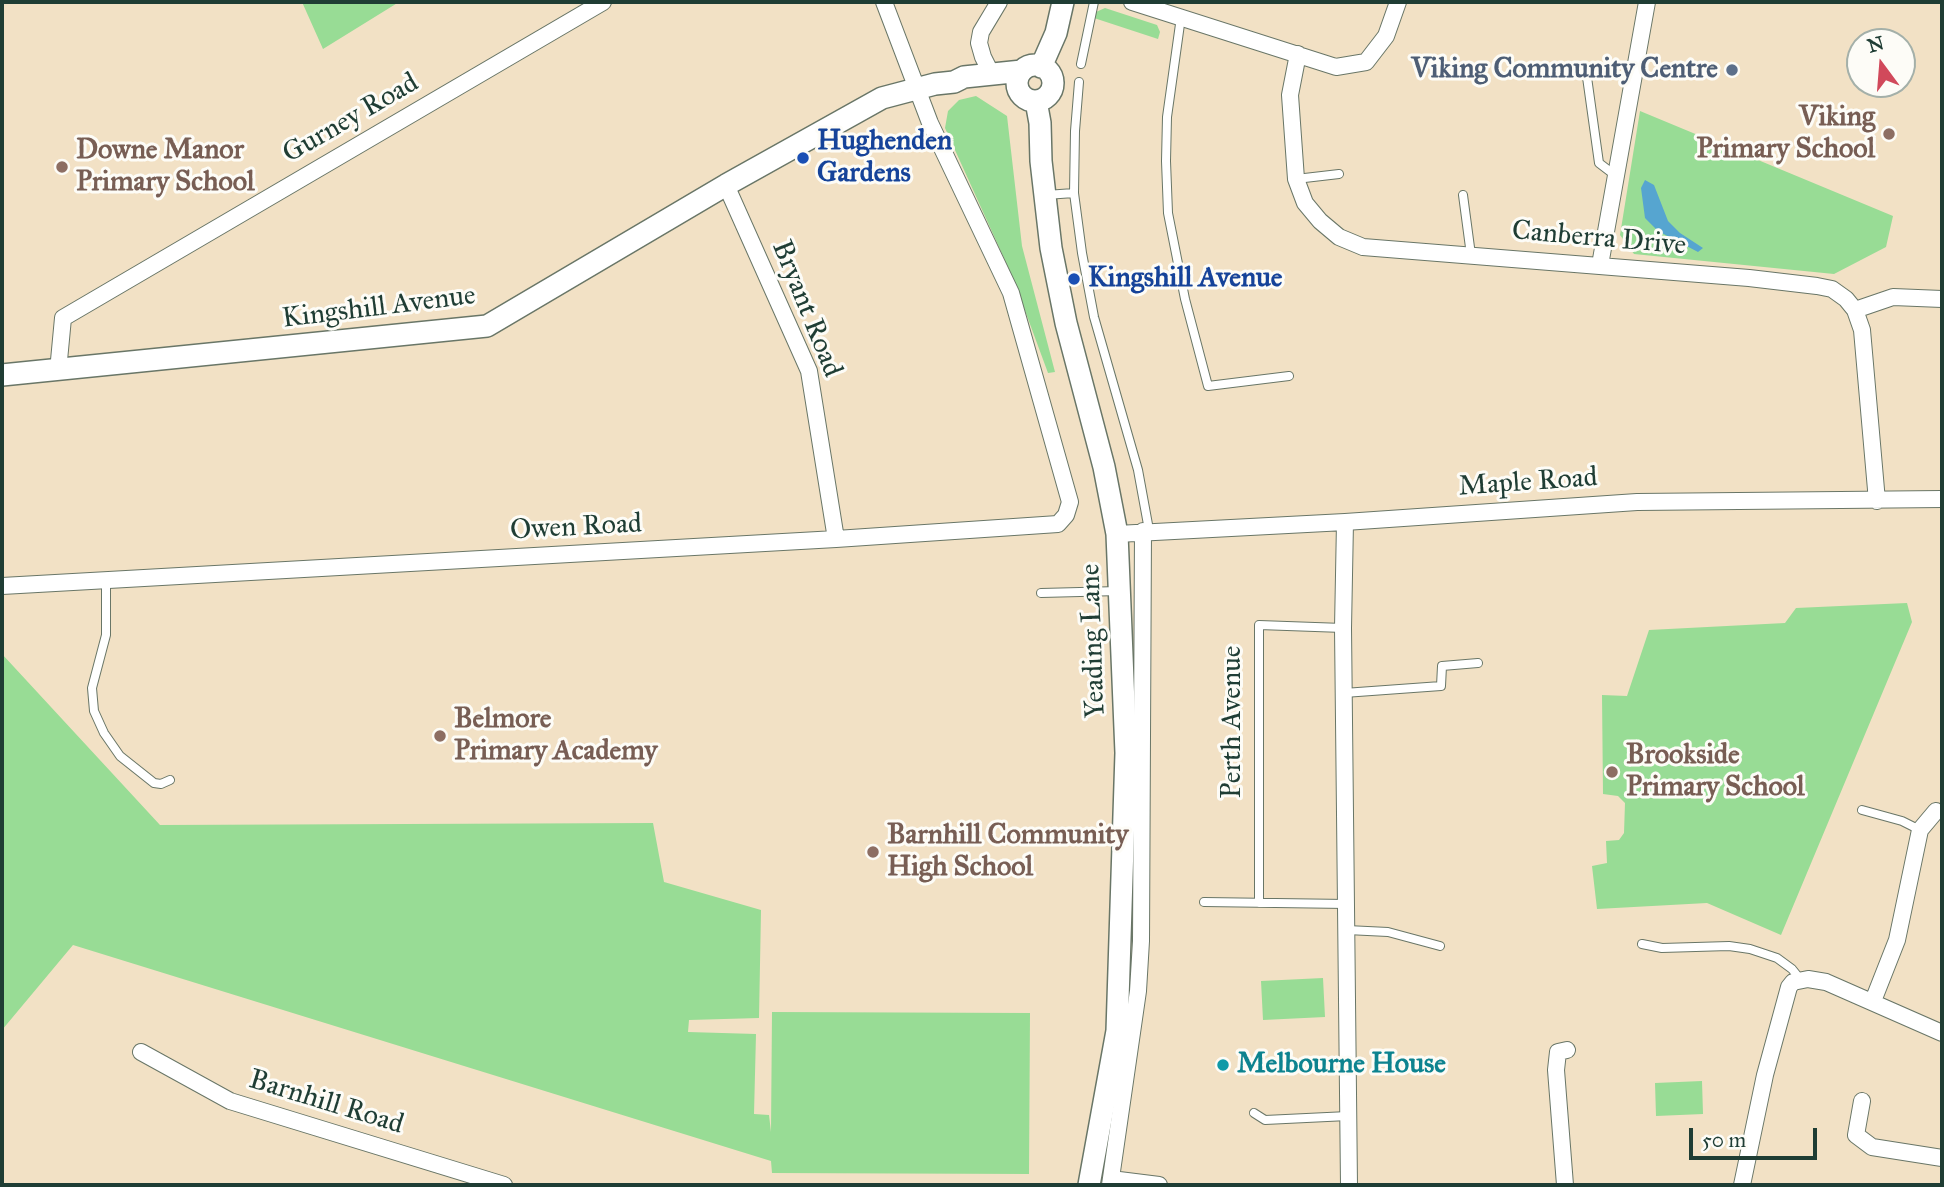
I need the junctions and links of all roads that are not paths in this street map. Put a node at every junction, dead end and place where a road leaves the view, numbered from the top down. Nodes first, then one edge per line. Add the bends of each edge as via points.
1 (603, 2) edge
2 (884, 2) edge
3 (999, 2) edge
4 (1063, 2) edge
5 (1094, 2) edge
6 (1132, 2) edge
7 (1398, 2) edge
8 (1647, 2) edge
9 (1181, 17) junction
10 (1298, 54) junction
11 (1081, 64) dead end
12 (1586, 70) dead end
13 (991, 73) junction
14 (1027, 75) junction
15 (954, 82) junction
16 (1079, 82) dead end
17 (917, 88) junction
18 (1036, 101) junction
19 (1339, 174) dead end
20 (1616, 176) junction
21 (1296, 179) junction
22 (726, 185) junction
23 (1074, 193) junction
24 (1045, 195) junction
25 (1463, 195) dead end
26 (1471, 255) junction
27 (1600, 265) junction
28 (1942, 299) edge
29 (1855, 310) junction
30 (58, 371) junction
31 (2, 375) edge
32 (1290, 376) dead end
33 (1942, 499) edge
34 (1877, 501) junction
35 (1346, 522) junction
36 (1146, 531) junction
37 (1117, 534) junction
38 (835, 539) junction
39 (106, 580) junction
40 (2, 586) edge
41 (1119, 591) junction
42 (1041, 593) dead end
43 (1343, 628) junction
44 (1478, 663) dead end
45 (1344, 693) junction
46 (170, 780) dead end
47 (1862, 810) dead end
48 (1936, 811) dead end
49 (1920, 830) junction
50 (1204, 902) dead end
51 (1259, 903) junction
52 (1347, 904) junction
53 (1348, 930) junction
54 (1642, 944) dead end
55 (1440, 946) dead end
56 (1800, 979) junction
57 (1873, 1001) junction
58 (1942, 1032) edge
59 (1567, 1050) dead end
60 (141, 1052) dead end
61 (1862, 1101) dead end
62 (1254, 1113) dead end
63 (1348, 1116) junction
64 (1942, 1158) edge
65 (1111, 1182) edge
66 (504, 1185) edge
67 (1089, 1185) edge
68 (1159, 1185) edge
69 (1349, 1185) edge
70 (1565, 1185) edge
71 (1742, 1185) edge

1 - 30 street, Gurney Road via 63,318
2 - 17 street
3 - 13 street via 979,43
4 - 14 street via 1056,33
5 - 11 lane
6 - 9 street
7 - 10 street via 1386,36 1366,62 1336,67
8 - 20 street
9 - 10 street
9 - 32 lane via 1167,117 1168,214 1208,386
10 - 21 street, Canberra Drive via 1290,95
12 - 20 lane via 1599,163
13 - 14 street, Kingshill Avenue
13 - 15 street, Kingshill Avenue
14 - 15 street, Kingshill Avenue via 963,86
14 - 18 street via 1024,97
14 - 18 street via 1051,74 1053,86 1047,97
15 - 17 street, Kingshill Avenue
16 - 23 lane
17 - 22 street, Kingshill Avenue via 870,104
17 - 38 street, Owen Road via 1011,293 1070,502 1058,524 1044,527
18 - 24 street, Yeading Lane
19 - 21 lane
20 - 27 street
21 - 26 street, Canberra Drive via 1305,203 1339,237 1363,247
22 - 30 street, Kingshill Avenue via 487,326
22 - 38 street, Bryant Road via 809,371
23 - 24 lane
23 - 36 lane via 1094,317 1138,470
24 - 37 street, Yeading Lane via 1066,323
25 - 26 lane
26 - 27 street, Canberra Drive
27 - 29 street, Canberra Drive via 1818,286 1832,289
28 - 29 street via 1893,297
29 - 34 street via 1862,330
30 - 31 street, Kingshill Avenue
33 - 34 street, Maple Road
34 - 35 street, Maple Road via 1637,502
35 - 36 street, Maple Road
35 - 43 street
36 - 37 street, Maple Road
36 - 65 street via 1141,941
37 - 41 street, Yeading Lane
38 - 39 street, Owen Road
39 - 40 street, Owen Road
39 - 46 lane via 106,635 93,681 94,711 120,756 154,782
41 - 42 lane
41 - 67 street, Yeading Lane via 1126,753 1117,1031
43 - 45 street
43 - 51 lane, Perth Avenue via 1259,625
44 - 45 lane via 1442,666 1441,686
45 - 52 street
47 - 49 lane
48 - 49 street
49 - 57 street via 1900,931
50 - 51 lane
51 - 52 lane
52 - 53 street
53 - 55 lane via 1388,932
53 - 63 street
54 - 56 lane via 1750,949 1777,958
56 - 57 street via 1826,982
56 - 71 street via 1789,987
57 - 58 street
59 - 70 street via 1558,1052 1556,1070
60 - 66 street, Barnhill Road via 230,1101
61 - 64 street via 1856,1135 1872,1147
62 - 63 lane via 1265,1120
63 - 69 street
65 - 68 street

